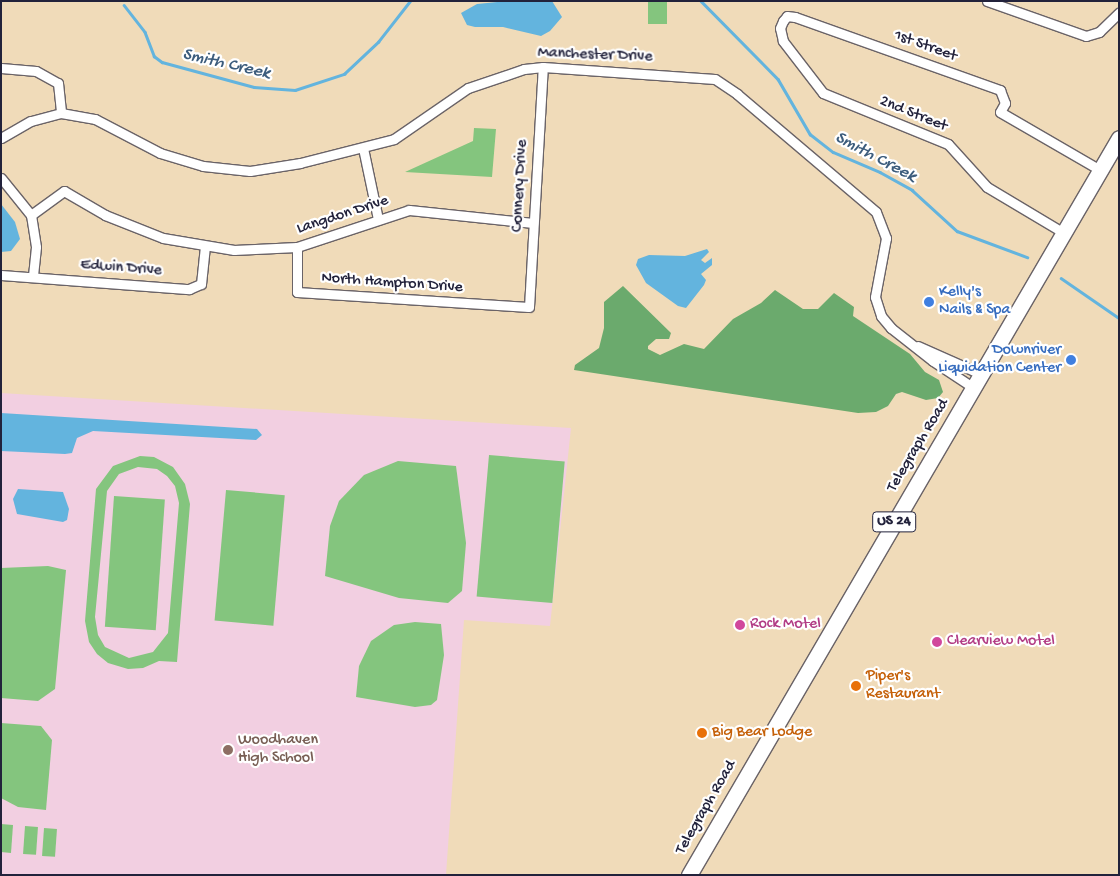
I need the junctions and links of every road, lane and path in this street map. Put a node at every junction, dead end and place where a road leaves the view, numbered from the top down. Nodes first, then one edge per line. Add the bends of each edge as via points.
1 (987, 1) edge
2 (1119, 13) edge
3 (543, 67) junction
4 (1, 68) edge
5 (818, 87) joint
6 (61, 113) junction
7 (1, 138) edge
8 (1119, 138) edge
9 (363, 148) junction
10 (1100, 170) junction
11 (1, 178) edge
12 (30, 215) junction
13 (378, 219) junction
14 (533, 223) junction
15 (1064, 233) junction
16 (297, 247) junction
17 (205, 248) junction
18 (1, 275) edge
19 (34, 277) junction
20 (529, 307) joint
21 (914, 344) junction
22 (981, 374) junction
23 (974, 388) junction
24 (689, 875) edge

1 - 2 street via 1086,36 1099,32
3 - 9 street, Manchester Drive via 502,75 468,88 394,139
3 - 14 street, Connery Drive
3 - 21 street, Manchester Drive via 705,77 728,87 872,206 881,218 886,245 876,290 878,310 891,328
4 - 6 street via 36,71 58,83
5 - 10 street, 1st Street via 783,41 780,28 787,16 1000,90 1005,103 1000,112
5 - 15 street, 2nd Street via 832,99 948,144 988,186
6 - 7 street, Manchester Drive via 31,121
6 - 9 street, Manchester Drive via 95,119 160,153 203,166 250,171
8 - 10 main road, Telegraph Road / US 24
9 - 13 street
10 - 15 main road, Telegraph Road / US 24
11 - 12 street
12 - 17 street, Langdon Drive via 64,191 105,215 154,235
12 - 19 street via 35,242
13 - 14 street, Langdon Drive via 409,210
13 - 16 street, Langdon Drive via 337,236
14 - 20 street, Connery Drive
15 - 22 main road, Telegraph Road / US 24
16 - 17 street, Langdon Drive via 254,250
16 - 20 street, North Hampton Drive via 297,292
17 - 19 street, Edwin Drive via 201,284 188,289
18 - 19 street, Edwin Drive
21 - 22 street, Manchester Drive via 950,357
21 - 23 street, Manchester Drive
22 - 23 main road, Telegraph Road / US 24
23 - 24 main road, Telegraph Road / US 24

